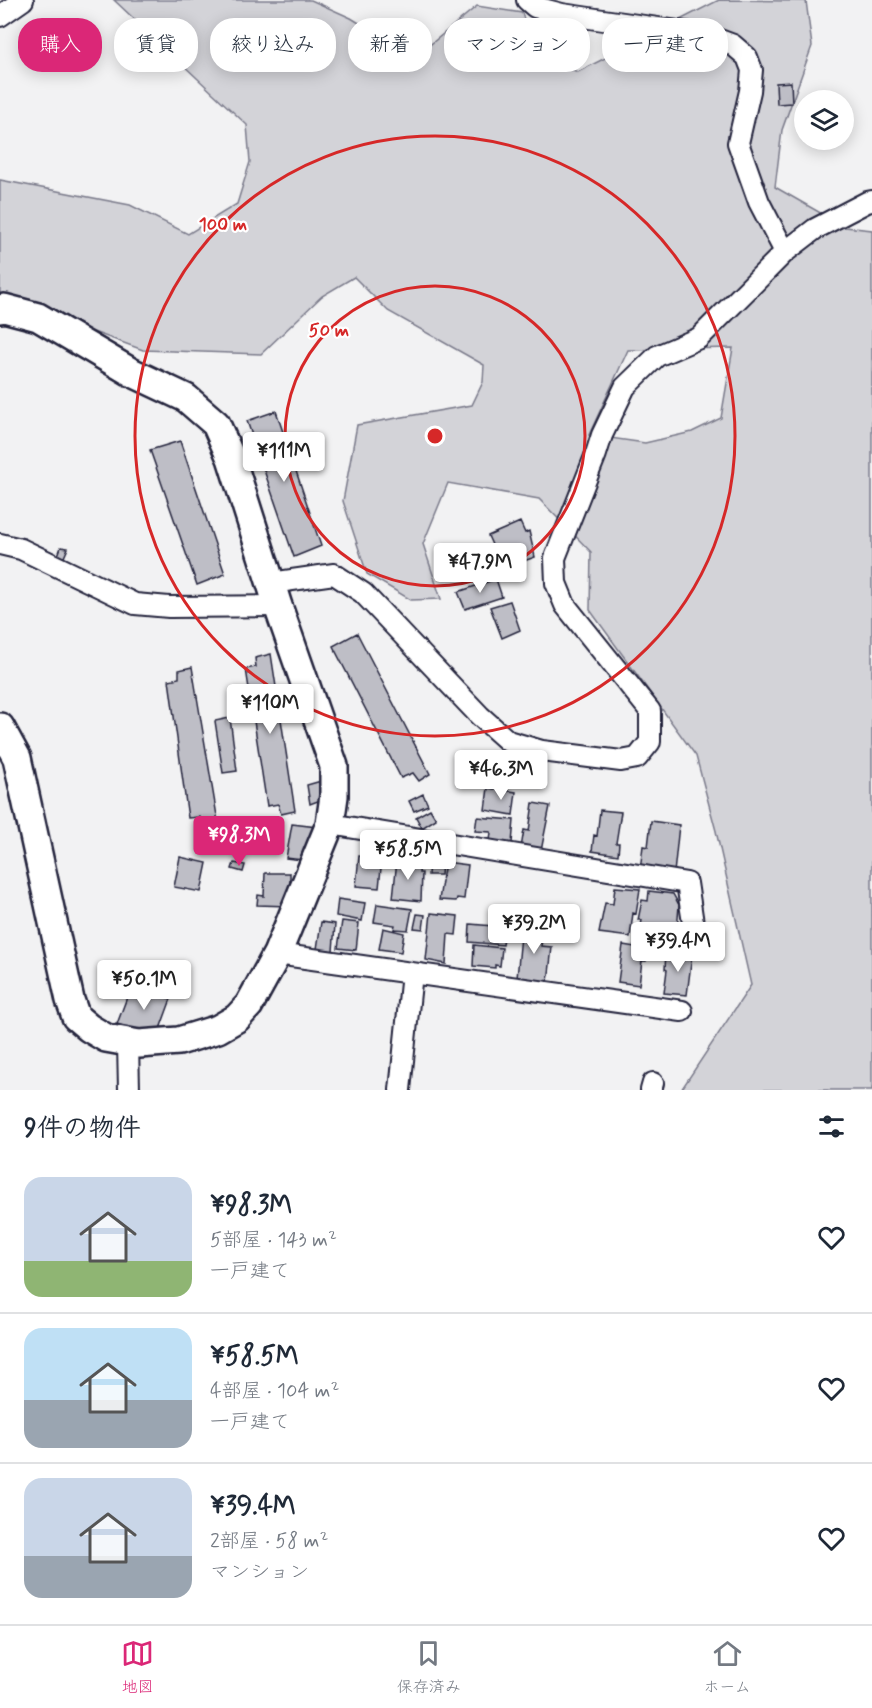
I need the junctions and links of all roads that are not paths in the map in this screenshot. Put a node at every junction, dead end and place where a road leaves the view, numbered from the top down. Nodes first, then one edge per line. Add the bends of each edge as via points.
1 (23, 0) edge
2 (527, 0) edge
3 (0, 16) edge
4 (872, 201) edge
5 (785, 252) junction
6 (0, 309) edge
7 (0, 544) edge
8 (275, 595) junction
9 (0, 728) edge
10 (330, 824) junction
11 (693, 923) dead end
12 (277, 954) junction
13 (412, 973) junction
14 (682, 1011) dead end
15 (128, 1043) junction
16 (129, 1090) edge
17 (400, 1090) edge

1 - 3 street
2 - 5 street via 535,7 562,14 706,35 733,45 747,57 752,70 750,91 738,142 759,202
4 - 5 street via 816,229
5 - 8 street via 699,338 657,356 625,387 602,435 555,558 556,583 565,605 650,711 650,742 637,758 621,761 542,751 508,741 363,593 334,574
6 - 8 street via 38,317 131,372 186,398 216,424 231,458
7 - 8 street via 21,549 135,604 169,607
8 - 10 street via 334,766
9 - 15 street via 17,758 76,1017 106,1038
10 - 11 street via 687,883
10 - 12 street
12 - 13 street
12 - 15 street via 249,1005 237,1018 218,1029 179,1041
13 - 14 street
13 - 17 street
15 - 16 street

